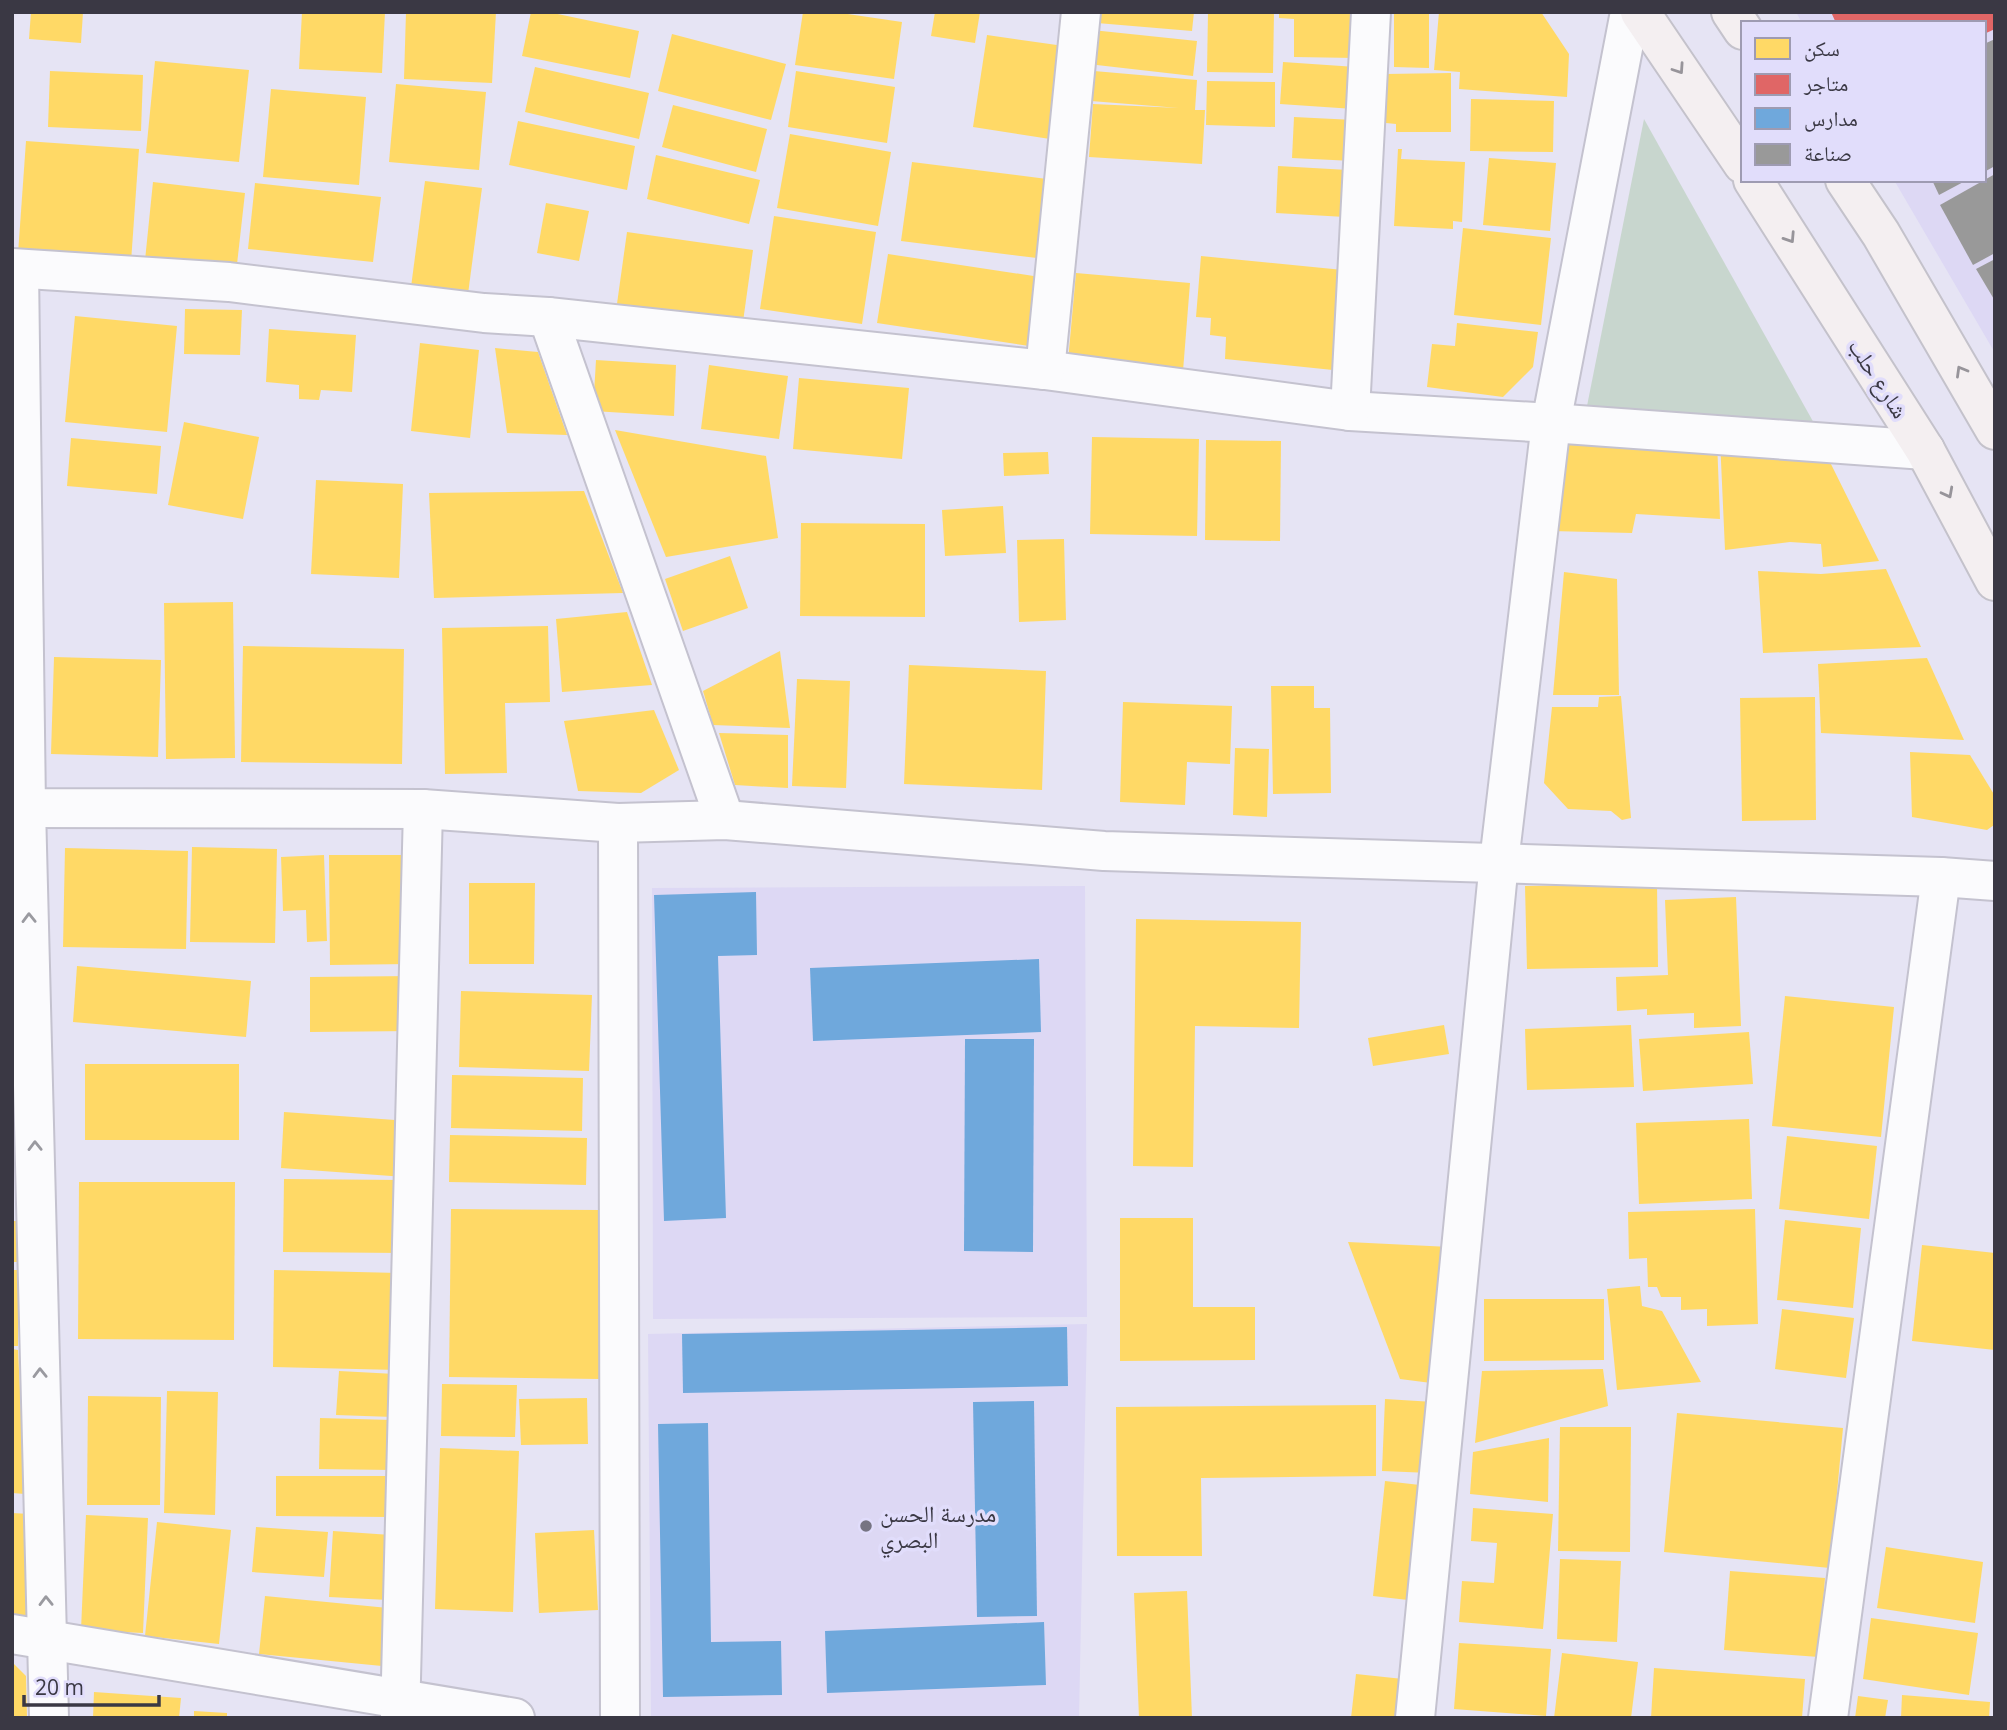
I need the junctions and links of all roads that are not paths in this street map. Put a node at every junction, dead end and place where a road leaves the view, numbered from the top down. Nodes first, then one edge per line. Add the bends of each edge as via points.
1 (1081, 12) edge
2 (1371, 12) edge
3 (1630, 12) edge
4 (1640, 12) edge
5 (1731, 12) edge
6 (1741, 27) edge
7 (1741, 161) edge
8 (1754, 182) edge
9 (1846, 182) edge
10 (16, 268) edge
11 (548, 317) junction
12 (1045, 370) junction
13 (1350, 411) junction
14 (1551, 423) junction
15 (1995, 430) edge
16 (1925, 450) junction
17 (1995, 581) edge
18 (17, 808) edge
19 (423, 809) junction
20 (725, 820) junction
21 (618, 823) junction
22 (1499, 862) junction
23 (1941, 877) junction
24 (1995, 881) edge
25 (30, 1637) edge
26 (400, 1709) edge
27 (49, 1718) edge
28 (515, 1718) edge
29 (620, 1718) edge
30 (1415, 1718) edge
31 (1828, 1718) edge

1 - 12 street
2 - 13 street
3 - 14 street
4 -> 7 main road
5 - 6 main road
8 -> 16 main road, شارع حلب
15 -> 9 main road
10 - 11 street via 229,282
10 - 18 street
11 - 12 street
11 - 20 street
12 - 13 street
13 - 14 street
14 - 16 street
14 - 22 street
16 -> 17 main road, شارع حلب
18 - 19 street
25 -> 18 street
19 - 21 street
19 - 26 street
20 - 21 street
20 - 22 street via 1104,850
21 - 29 street
22 - 23 street
22 - 30 street
23 - 24 street
23 - 31 street
25 - 26 street
25 - 27 street
26 - 28 street

